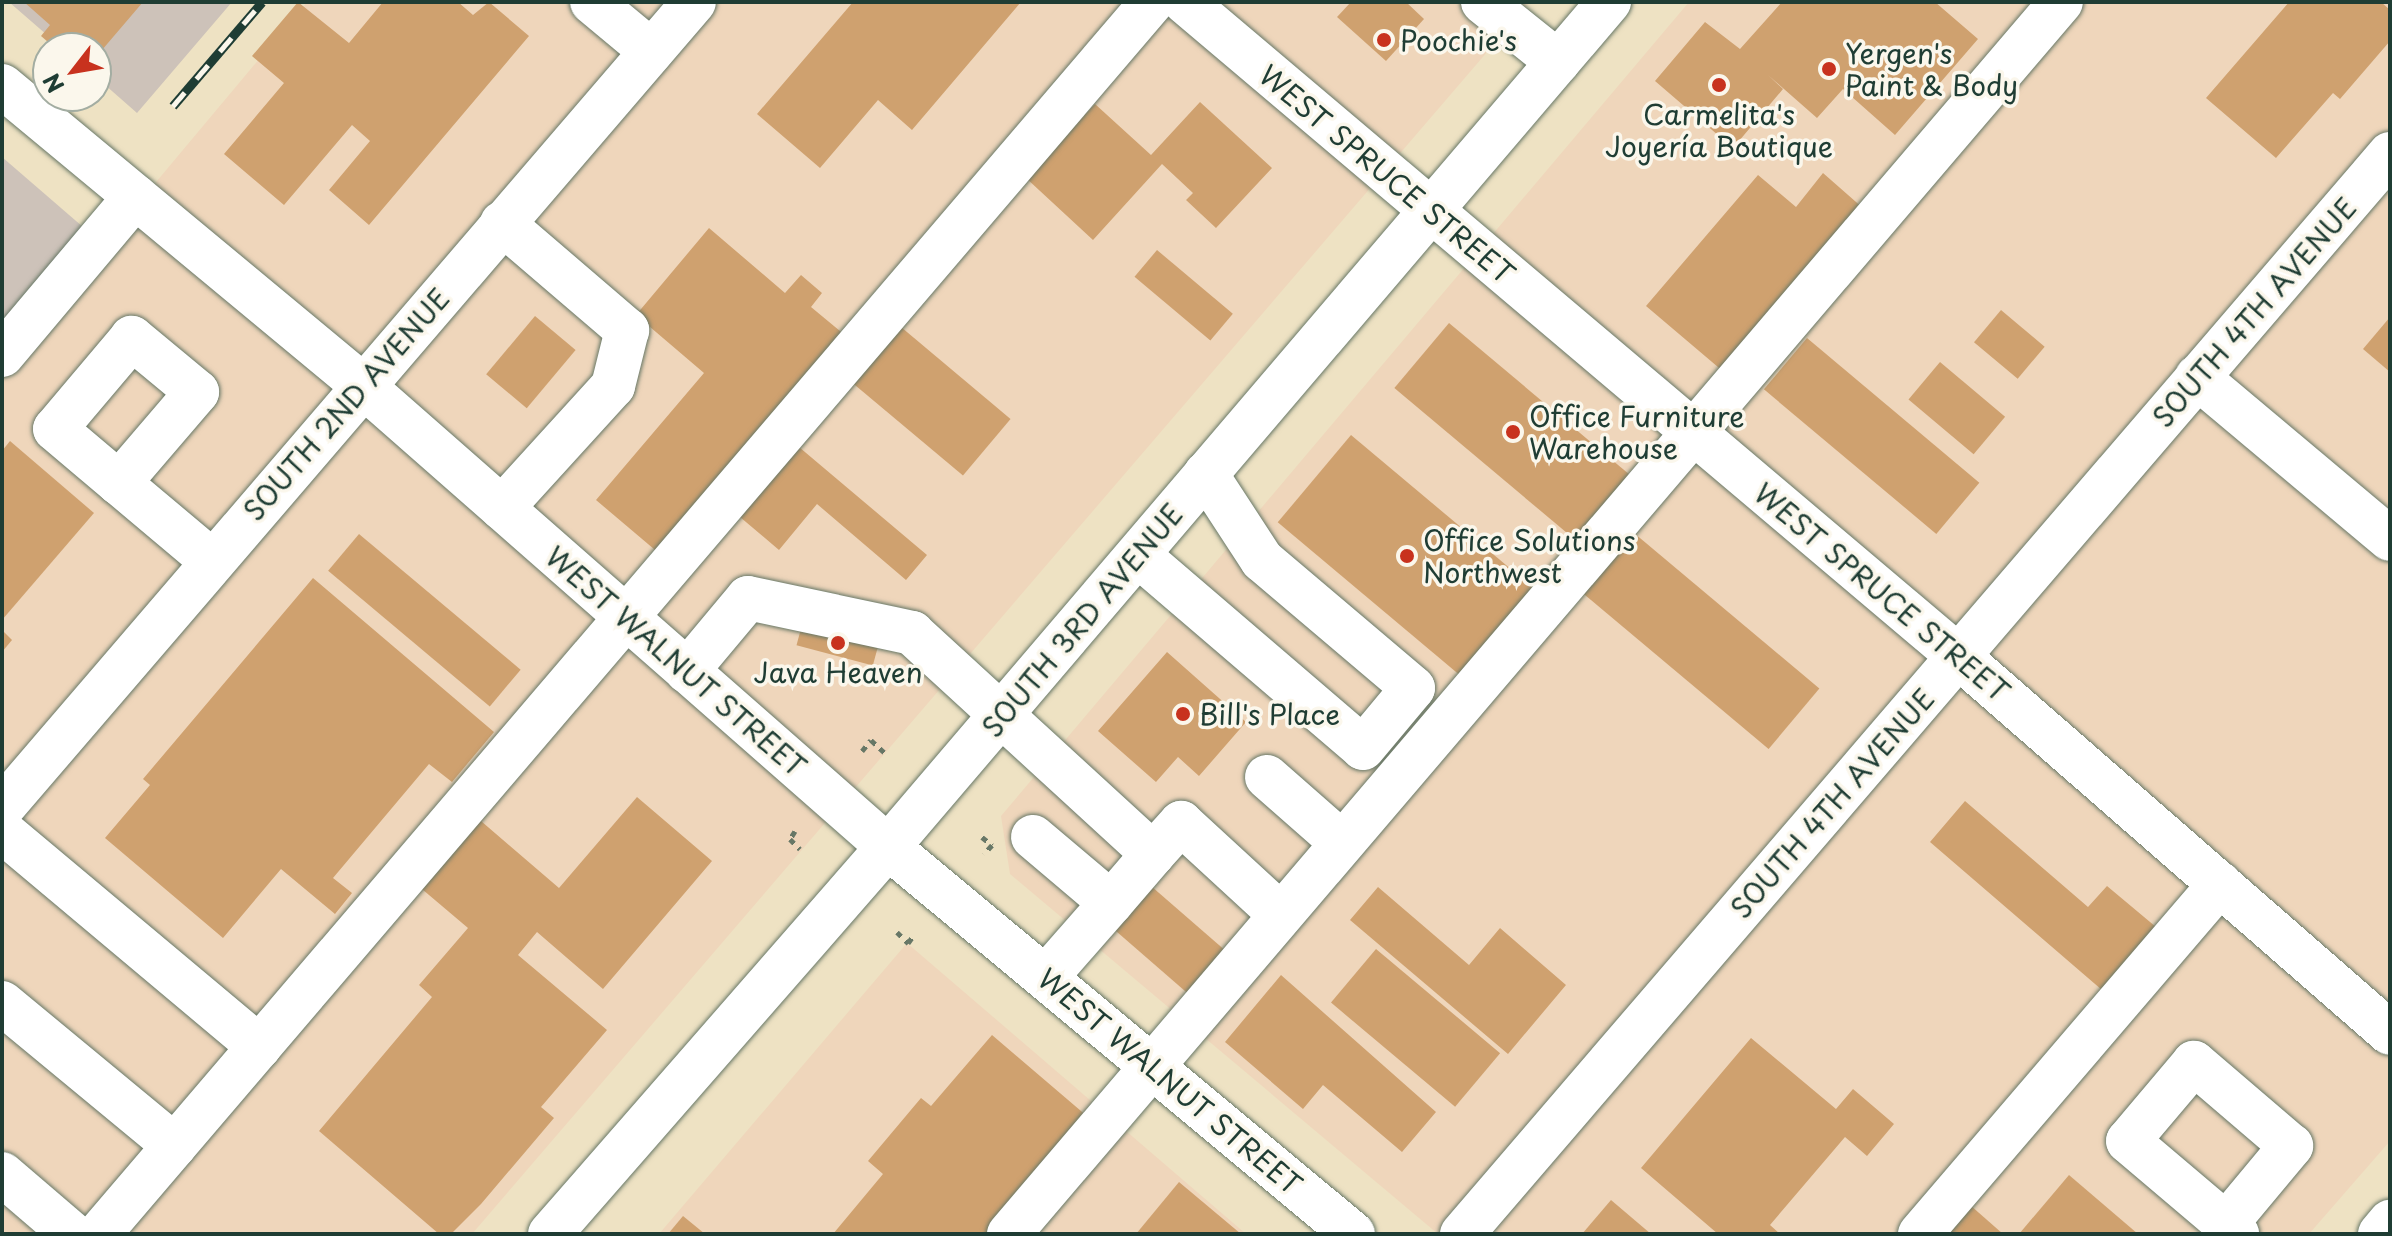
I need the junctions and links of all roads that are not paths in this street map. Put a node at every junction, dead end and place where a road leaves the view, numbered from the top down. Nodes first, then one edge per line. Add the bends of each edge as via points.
1 (592, 2) edge
2 (694, 2) edge
3 (1152, 2) edge
4 (1185, 2) edge
5 (1483, 2) edge
6 (1609, 2) edge
7 (2061, 2) edge
8 (651, 51) junction
9 (1558, 62) junction
10 (2, 86) edge
11 (2390, 154) edge
12 (135, 197) junction
13 (1430, 212) junction
14 (502, 223) junction
15 (2, 355) edge
16 (2197, 377) junction
17 (362, 385) junction
18 (1695, 434) junction
19 (1206, 474) junction
20 (119, 483) dead end
21 (502, 508) junction
22 (2390, 539) edge
23 (1138, 555) junction
24 (212, 561) junction
25 (627, 617) junction
26 (1958, 656) junction
27 (687, 671) junction
28 (999, 717) junction
29 (1267, 777) dead end
30 (2, 808) edge
31 (2, 831) edge
32 (1033, 837) dead end
33 (1342, 843) junction
34 (888, 847) junction
35 (1153, 854) junction
36 (2220, 884) junction
37 (1111, 903) junction
38 (1280, 914) junction
39 (1046, 977) junction
40 (2, 1003) edge
41 (2390, 1033) edge
42 (259, 1047) junction
43 (1150, 1065) junction
44 (175, 1146) junction
45 (2, 1174) edge
46 (2390, 1222) edge
47 (72, 1234) edge
48 (99, 1234) edge
49 (550, 1234) edge
50 (1009, 1234) edge
51 (1353, 1234) edge
52 (1462, 1234) edge
53 (1920, 1234) edge
54 (2380, 1234) edge

1 - 8 street
2 - 8 street, SOUTH 2ND AVENUE
3 - 25 street
4 - 13 street, WEST SPRUCE STREET
5 - 9 street
6 - 9 street, SOUTH 3RD AVENUE
7 - 18 street
8 - 14 street, SOUTH 2ND AVENUE
9 - 13 street, SOUTH 3RD AVENUE
10 - 12 street, WEST WALNUT STREET
11 - 16 street, SOUTH 4TH AVENUE
12 - 15 street
12 - 17 street, WEST WALNUT STREET
13 - 18 street, WEST SPRUCE STREET
13 - 19 street, SOUTH 3RD AVENUE
14 - 17 street, SOUTH 2ND AVENUE
14 - 21 street via 627,330 613,386
16 - 22 street
16 - 26 street, SOUTH 4TH AVENUE
17 - 21 street, WEST WALNUT STREET
17 - 24 street, SOUTH 2ND AVENUE
18 - 26 street, WEST SPRUCE STREET
18 - 33 street
19 - 23 street, SOUTH 3RD AVENUE
19 - 23 street via 1262,560 1413,688 1363,748
20 - 24 street
21 - 25 street, WEST WALNUT STREET
23 - 28 street, SOUTH 3RD AVENUE
24 - 30 street, SOUTH 2ND AVENUE
25 - 27 street, WEST WALNUT STREET
25 - 42 street
26 - 36 street, WEST SPRUCE STREET
26 - 52 street, SOUTH 4TH AVENUE
27 - 28 street via 748,598 912,633
27 - 34 street, WEST WALNUT STREET
28 - 34 street, SOUTH 3RD AVENUE
28 - 35 street
29 - 33 street
31 - 42 street
32 - 37 street
33 - 38 street
34 - 39 street, WEST WALNUT STREET
34 - 49 street, SOUTH 3RD AVENUE
35 - 37 street
35 - 38 street via 1181,823
36 - 41 street, WEST SPRUCE STREET
36 - 53 street
37 - 39 street
38 - 43 street
39 - 43 street, WEST WALNUT STREET
40 - 44 street
42 - 44 street
43 - 50 street
43 - 51 street, WEST WALNUT STREET
44 - 48 street
45 - 47 street
46 - 54 street

